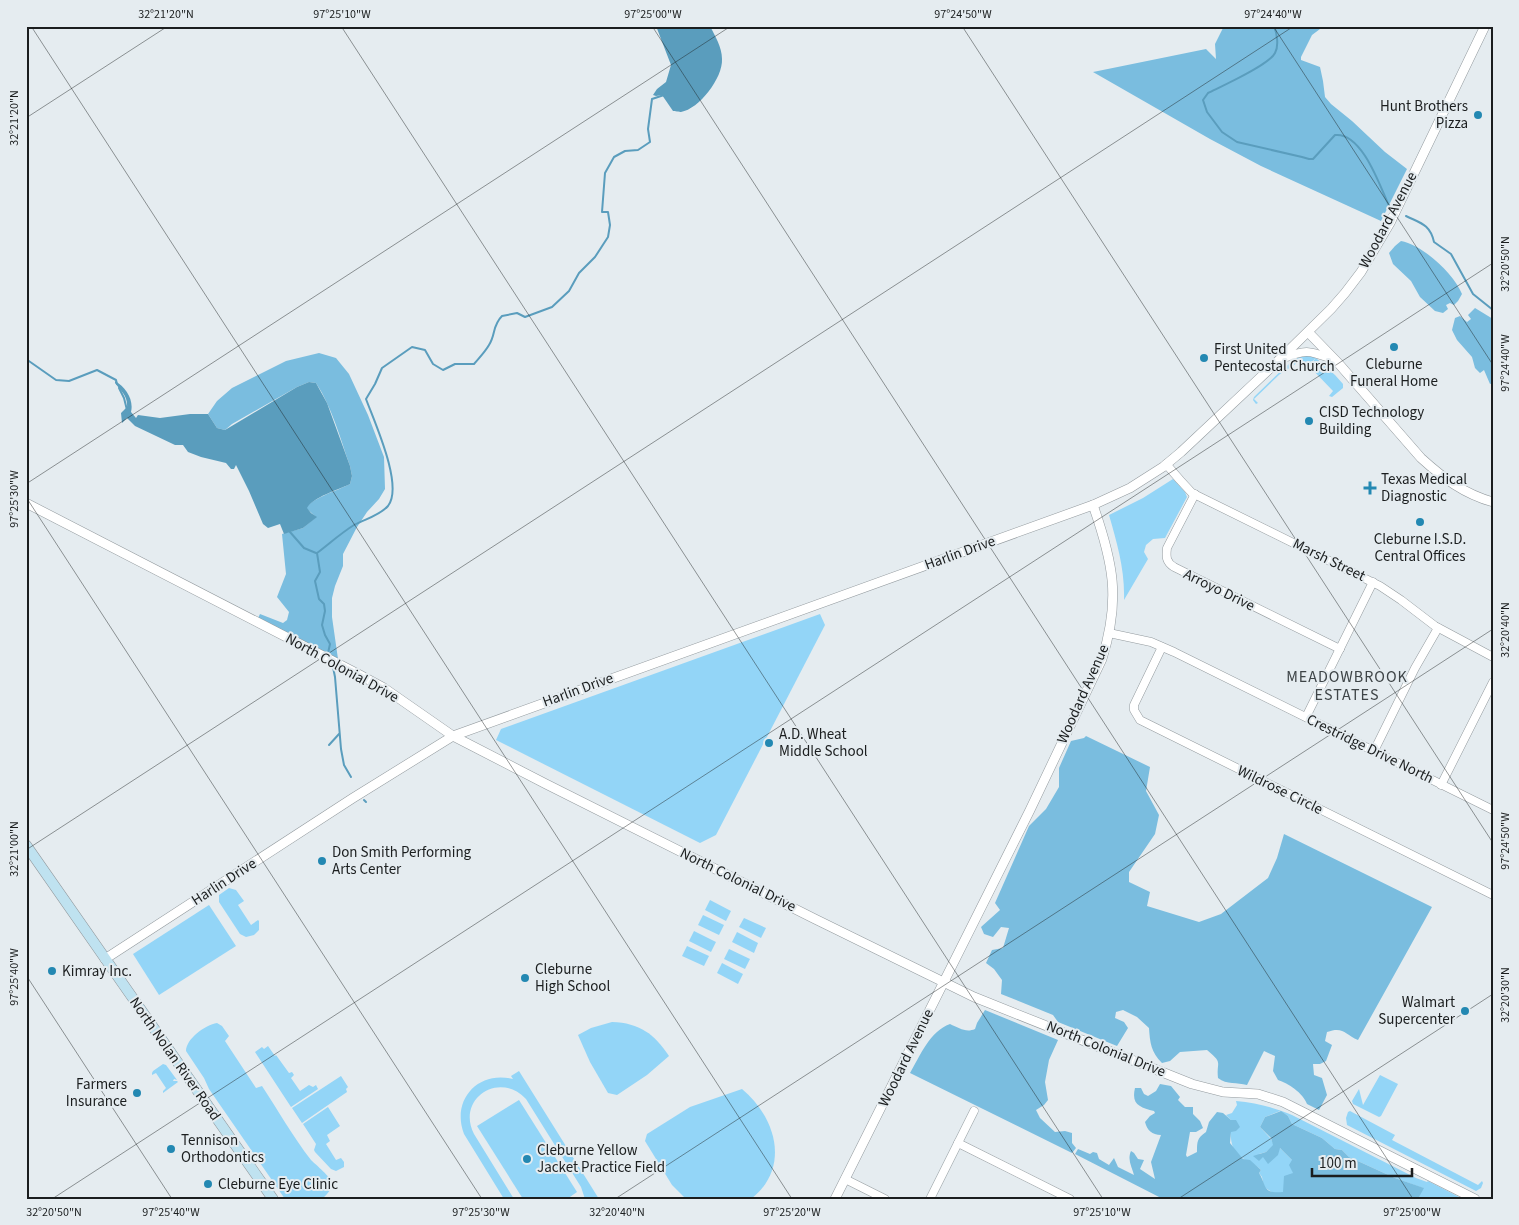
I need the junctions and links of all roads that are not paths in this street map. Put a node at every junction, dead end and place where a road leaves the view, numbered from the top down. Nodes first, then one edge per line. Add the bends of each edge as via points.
1 (1485, 26) edge
2 (1308, 332) junction
3 (1280, 360) junction
4 (1335, 360) junction
5 (1166, 464) junction
6 (1195, 494) junction
7 (1493, 502) edge
8 (26, 503) edge
9 (1093, 505) junction
10 (1373, 582) junction
11 (1438, 628) junction
12 (1110, 632) junction
13 (1162, 647) junction
14 (1340, 649) junction
15 (1493, 657) edge
16 (1493, 682) edge
17 (1306, 717) junction
18 (453, 736) junction
19 (1374, 751) junction
20 (1441, 784) junction
21 (1493, 810) edge
22 (26, 844) edge
23 (1493, 895) edge
24 (105, 959) junction
25 (944, 982) junction
26 (974, 1111) dead end
27 (958, 1143) junction
28 (845, 1179) junction
29 (273, 1199) edge
30 (835, 1199) edge
31 (885, 1199) edge
32 (930, 1199) edge
33 (1070, 1199) edge
34 (1475, 1199) edge

1 - 2 street, Woodard Avenue via 1375,251 1345,293
2 - 3 street, Woodard Avenue
2 - 4 street
3 - 4 street via 1306,351
3 - 5 street, Woodard Avenue
4 - 7 street via 1434,470 1466,492
5 - 6 street, Marsh Street
5 - 9 street, Woodard Avenue via 1130,488
6 - 10 street, Marsh Street
6 - 14 street, Arroyo Drive via 1167,548 1168,563
8 - 18 street, North Colonial Drive via 384,688
9 - 12 street, Woodard Avenue via 1112,572
9 - 18 street, Harlin Drive
10 - 11 street, Marsh Street
10 - 14 street
11 - 15 street, Marsh Street
11 - 19 street
12 - 13 street, Crestridge Drive North
12 - 25 street, Woodard Avenue via 1099,666
13 - 17 street, Crestridge Drive North
13 - 23 street, Wildrose Circle via 1134,705 1140,720
14 - 17 street
16 - 20 street
17 - 19 street, Crestridge Drive North
18 - 24 street, Harlin Drive
18 - 25 street, North Colonial Drive
19 - 20 street, Crestridge Drive North
20 - 21 street, Crestridge Drive North
22 - 24 main road, North Nolan River Road
24 - 29 main road, North Nolan River Road
25 - 28 street, Woodard Avenue
25 - 34 street, North Colonial Drive via 1000,1008 1192,1084 1223,1092 1258,1094 1282,1102
26 - 27 street
27 - 32 street
27 - 33 street
28 - 30 street, Woodard Avenue
28 - 31 street

